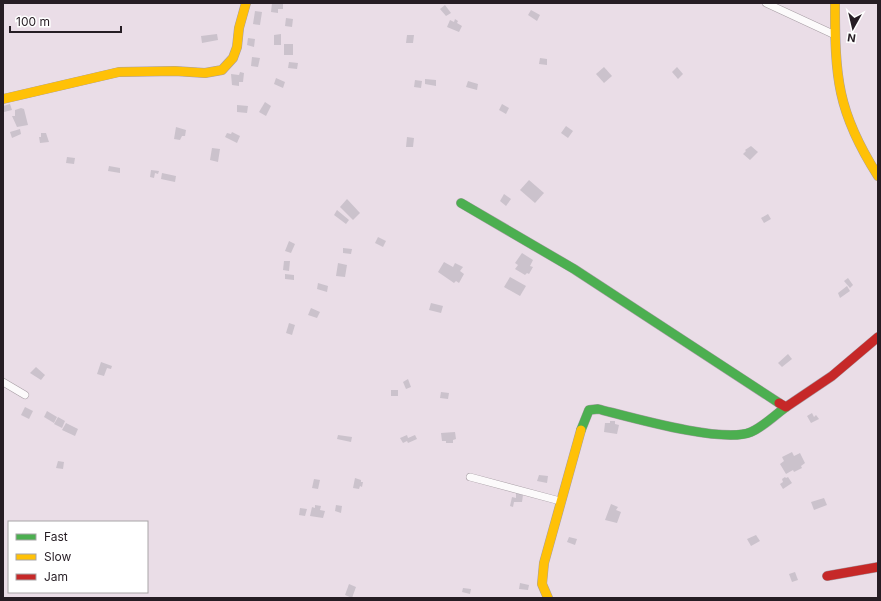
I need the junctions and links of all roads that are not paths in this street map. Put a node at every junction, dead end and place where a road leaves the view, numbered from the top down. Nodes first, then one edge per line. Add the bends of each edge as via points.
1 (246, 3) edge
2 (766, 3) edge
3 (834, 3) edge
4 (835, 34) junction
5 (3, 99) edge
6 (878, 176) edge
7 (461, 203) dead end
8 (878, 337) edge
9 (3, 382) edge
10 (25, 395) dead end
11 (786, 407) junction
12 (470, 477) dead end
13 (560, 501) junction
14 (878, 567) edge
15 (827, 576) dead end
16 (548, 598) edge

1 - 5 street via 238,47 233,58 222,70 205,73 119,72
2 - 4 street
3 - 4 street
4 - 6 street via 842,100 854,134
7 - 11 street via 574,269
8 - 11 street via 832,376
9 - 10 street
11 - 13 street via 752,432 737,436 712,434 591,409 587,413
12 - 13 street
13 - 16 street via 542,573 543,590
14 - 15 street

